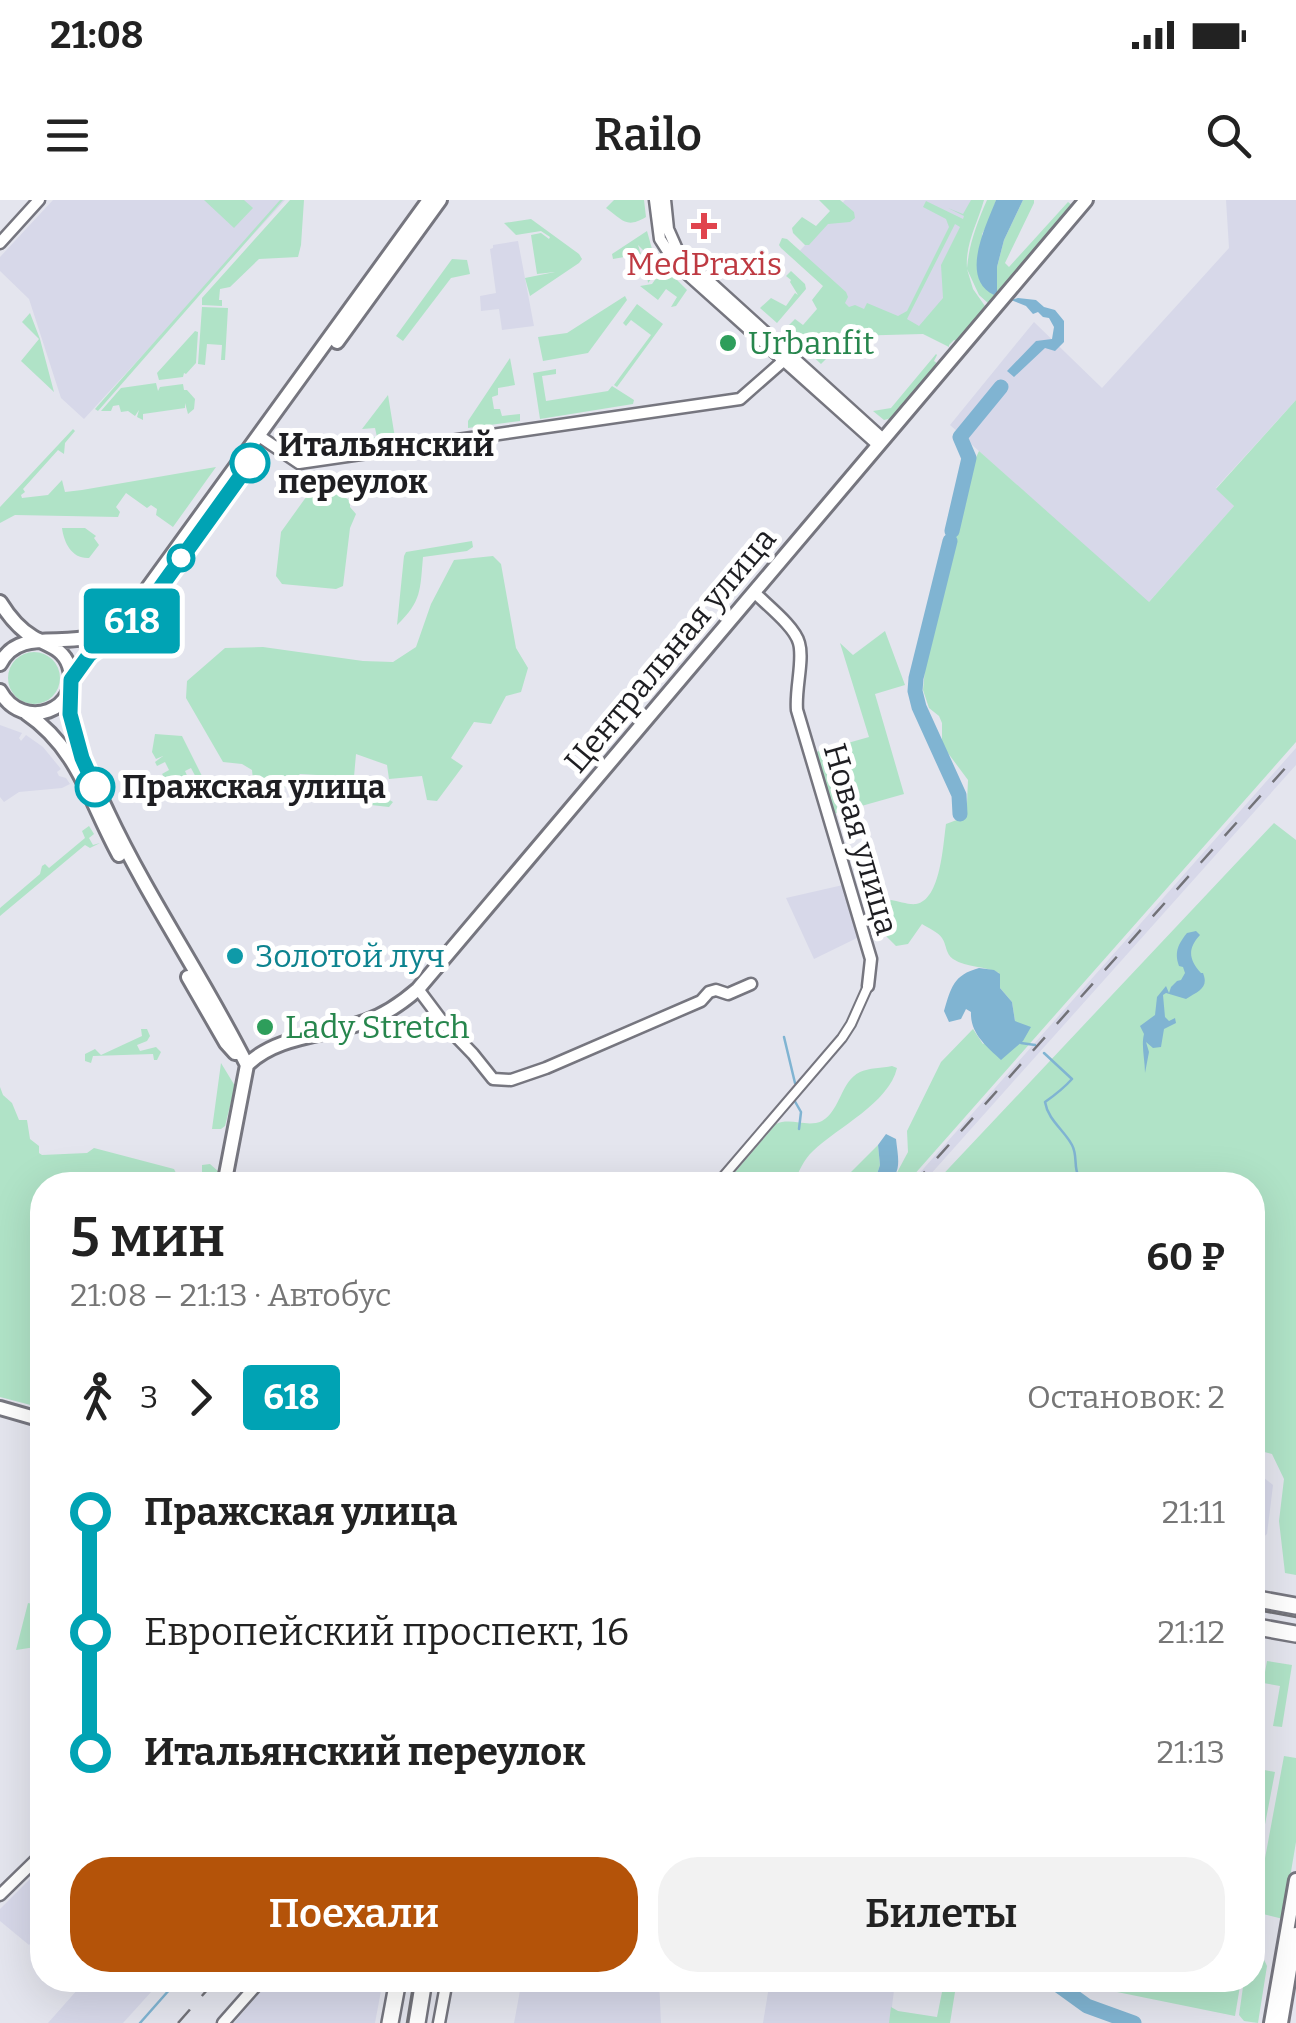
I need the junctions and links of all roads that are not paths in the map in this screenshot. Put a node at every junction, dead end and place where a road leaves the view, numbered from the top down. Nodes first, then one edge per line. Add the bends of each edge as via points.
1 (39, 200) edge
2 (429, 200) edge
3 (440, 200) edge
4 (656, 200) edge
5 (664, 200) edge
6 (1086, 200) edge
7 (0, 244) edge
8 (786, 358) junction
9 (262, 438) junction
10 (880, 442) junction
11 (756, 593) junction
12 (0, 602) edge
13 (0, 640) edge
14 (44, 642) junction
15 (2, 660) edge
16 (70, 685) junction
17 (0, 691) edge
18 (0, 708) edge
19 (26, 713) junction
20 (752, 984) dead end
21 (868, 986) joint
22 (418, 989) junction
23 (237, 1045) junction
24 (259, 1052) junction
25 (247, 1065) junction
26 (226, 1172) edge
27 (727, 1172) edge
28 (0, 1408) edge
29 (30, 1417) edge
30 (1265, 1600) edge
31 (1296, 1606) edge
32 (1265, 1628) edge
33 (1296, 1634) edge
34 (30, 1866) edge
35 (1296, 1880) edge
36 (0, 1895) edge
37 (1296, 1934) edge
38 (251, 1992) edge
39 (396, 1992) edge
40 (422, 1992) edge
41 (444, 1992) edge
42 (224, 2023) edge
43 (390, 2023) edge
44 (417, 2023) edge
45 (439, 2023) edge
46 (1271, 2023) edge
47 (1280, 2023) edge

1 - 7 street
2 - 9 street
3 - 9 street
4 - 8 street via 660,239 672,259
5 - 8 street via 679,254
6 - 10 street, Центральная улица
8 - 9 street via 740,399 728,401 299,463
8 - 10 street
9 - 14 street via 122,619 90,637
9 - 16 street via 155,595 89,655
10 - 11 street, Центральная улица
11 - 21 street, Новая улица via 798,638 798,710 871,959
11 - 22 street, Центральная улица
12 - 14 street
13 - 15 street
14 - 15 street via 22,643
14 - 16 street via 64,657
16 - 19 street via 50,711
16 - 23 street via 82,758 125,850
17 - 19 street
18 - 19 street
19 - 25 street via 73,760 129,874 226,1042
20 - 22 street via 728,994 710,992 511,1080 493,1079
21 - 27 street, Новая улица via 835,1048
22 - 24 street, Центральная улица via 364,1022
23 - 24 street
23 - 25 street
24 - 25 street
25 - 26 street
28 - 29 street
30 - 31 main road
32 - 33 main road
34 - 36 street
35 - 46 street
37 - 47 street
38 - 42 street
39 - 43 main road
40 - 44 main road
41 - 45 street

